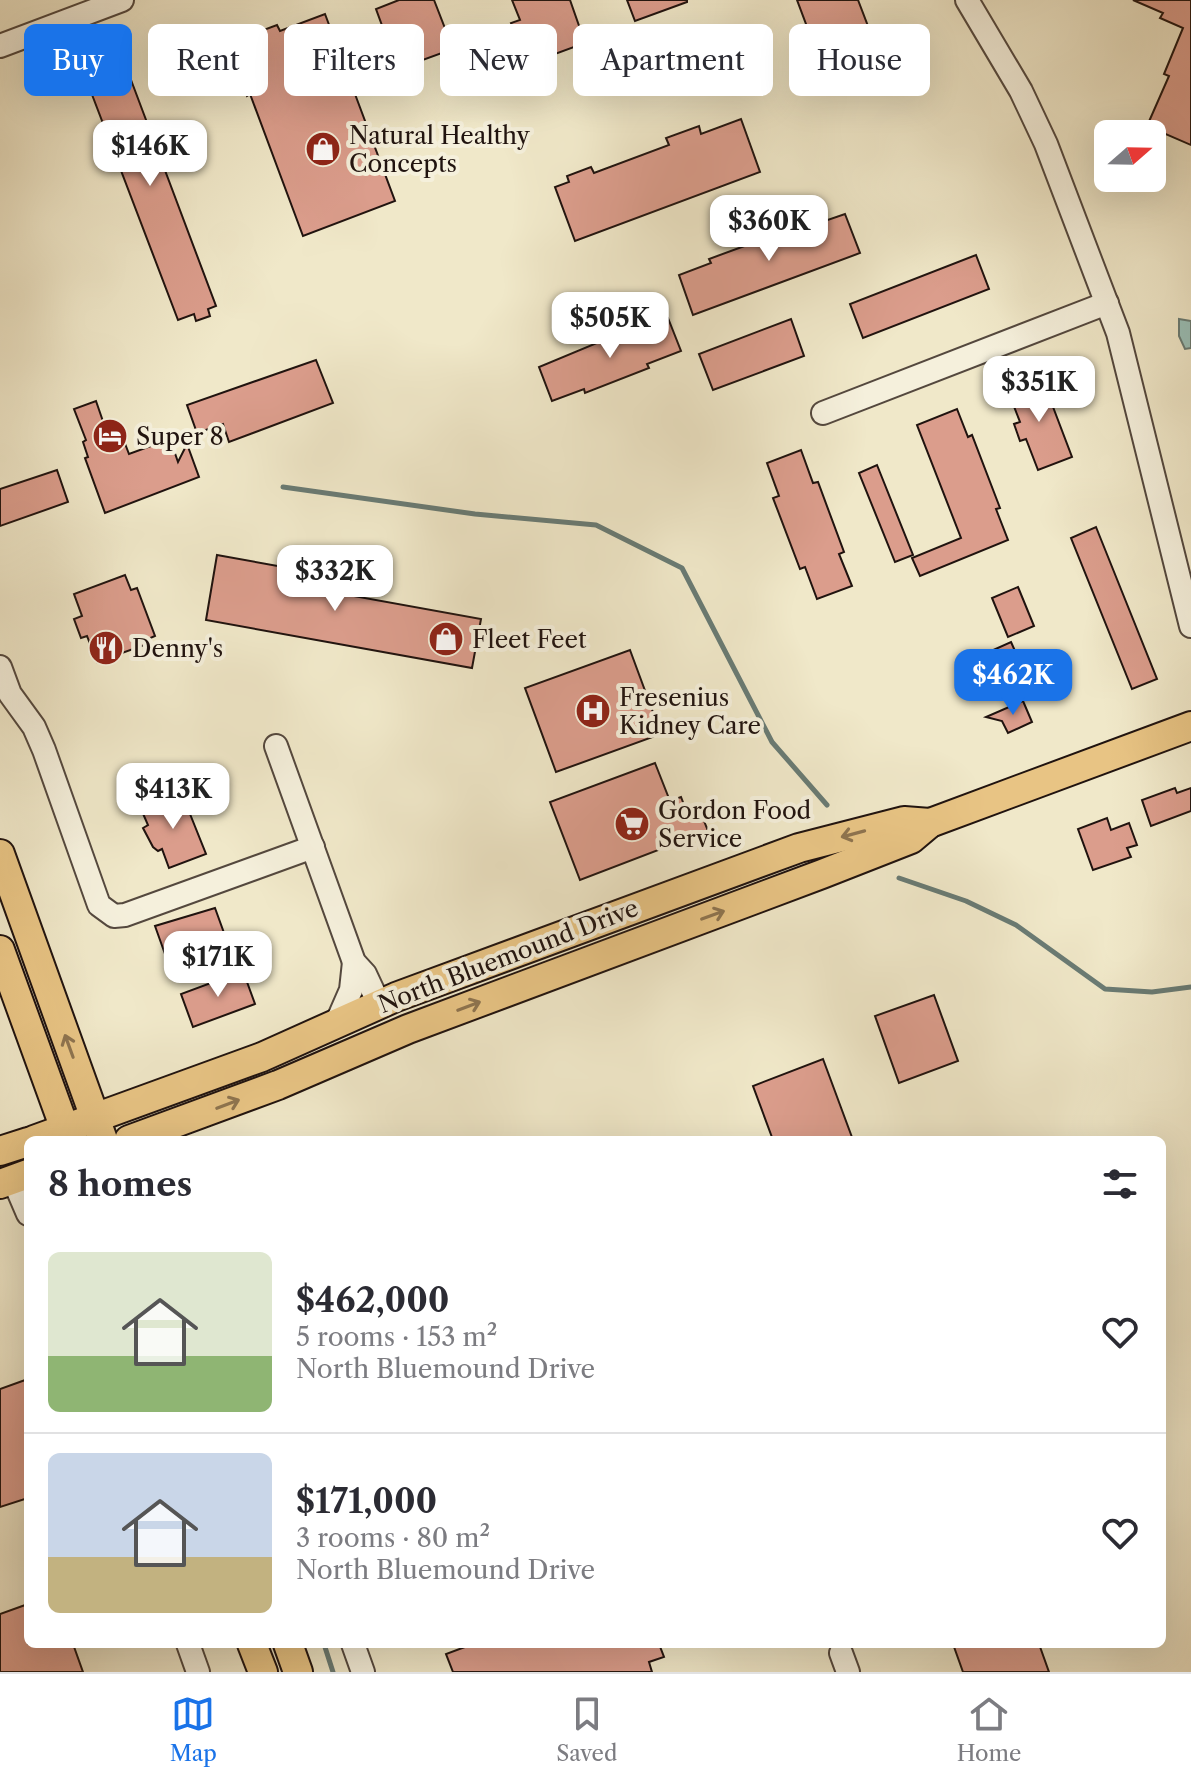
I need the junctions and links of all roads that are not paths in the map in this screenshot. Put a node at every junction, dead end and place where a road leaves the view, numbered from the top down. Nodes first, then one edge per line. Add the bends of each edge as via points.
1 (122, 0) edge
2 (967, 0) edge
3 (79, 8) edge
4 (0, 46) edge
5 (1107, 303) junction
6 (823, 413) dead end
7 (1191, 626) edge
8 (0, 667) edge
9 (1191, 726) edge
10 (276, 746) dead end
11 (930, 823) junction
12 (313, 847) junction
13 (0, 854) edge
14 (0, 950) edge
15 (354, 962) junction
16 (379, 1004) junction
17 (337, 1022) junction
18 (294, 1078) junction
19 (100, 1130) edge
20 (172, 1133) edge
21 (67, 1135) edge
22 (24, 1143) edge
23 (0, 1151) edge
24 (14, 1179) edge
25 (24, 1204) edge
26 (189, 1648) edge
27 (254, 1648) edge
28 (289, 1648) edge
29 (354, 1648) edge
30 (198, 1672) edge
31 (263, 1672) edge
32 (298, 1672) edge
33 (363, 1672) edge

1 - 3 street
2 - 5 street via 1040,131
3 - 4 street
5 - 6 street
5 - 7 street via 1124,351
8 - 12 street via 10,694 34,727 99,905 107,913 120,916 162,903
9 - 11 main road, North Bluemound Drive
10 - 12 street
11 -> 16 main road, North Bluemound Drive via 904,821 799,848
18 -> 11 main road, North Bluemound Drive via 408,1029 911,839
12 - 15 street
19 -> 13 main road
14 - 21 main road
15 - 16 street
15 - 17 street via 351,990
16 - 17 main road, North Bluemound Drive
16 - 18 main road via 375,1028 314,1054
17 - 19 main road, North Bluemound Drive
20 -> 18 main road, North Bluemound Drive
19 - 21 main road, North Bluemound Drive
22 - 23 main road
24 - 25 street
26 - 30 street
27 - 31 main road
28 - 32 main road
29 - 33 street

